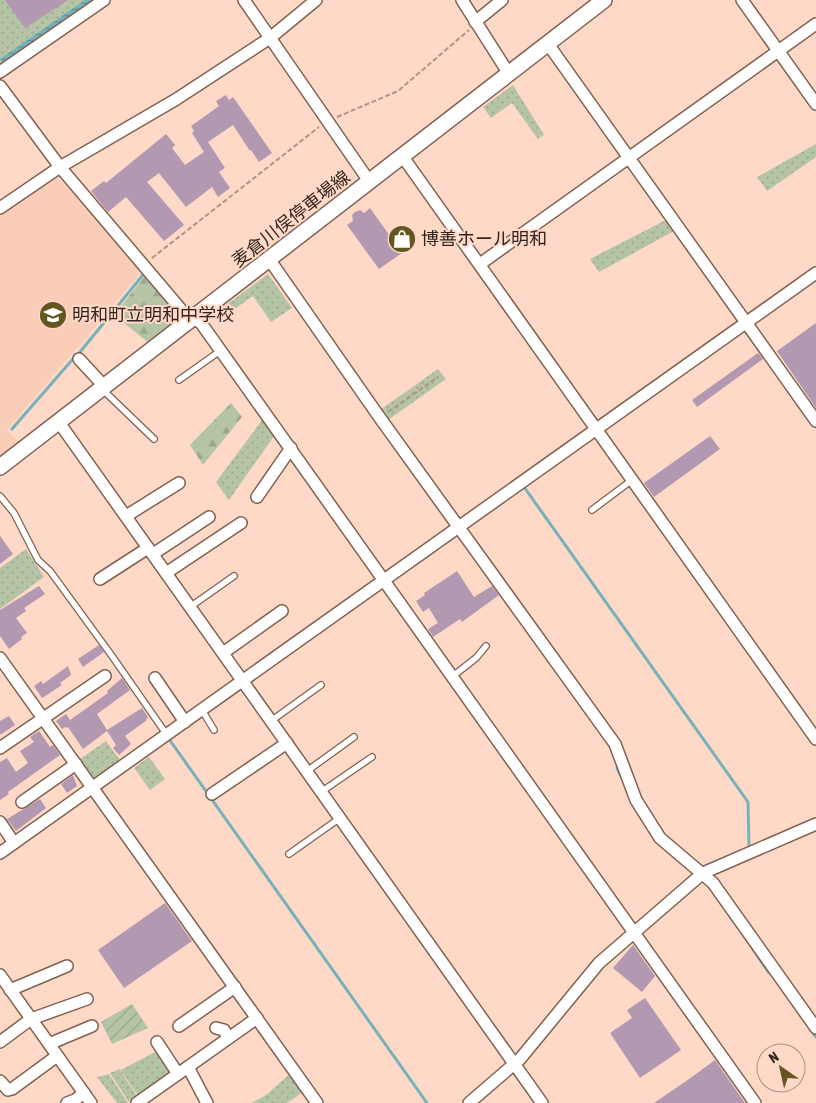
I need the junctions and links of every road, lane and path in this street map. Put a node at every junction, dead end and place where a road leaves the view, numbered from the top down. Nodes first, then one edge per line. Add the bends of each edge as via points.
1 (104, 0) edge
2 (244, 0) edge
3 (316, 0) edge
4 (462, 0) edge
5 (502, 0) edge
6 (604, 0) edge
7 (742, 0) edge
8 (475, 22) junction
9 (816, 24) edge
10 (270, 38) junction
11 (548, 44) junction
12 (778, 51) junction
13 (0, 72) edge
14 (509, 74) junction
15 (0, 86) edge
16 (816, 104) edge
17 (327, 122) junction
18 (403, 157) junction
19 (629, 157) junction
20 (60, 168) junction
21 (369, 181) junction
22 (2, 202) edge
23 (269, 259) junction
24 (480, 264) junction
25 (143, 265) junction
26 (816, 273) edge
27 (193, 318) junction
28 (746, 322) junction
29 (221, 350) junction
30 (79, 359) dead end
31 (438, 377) dead end
32 (179, 380) dead end
33 (103, 387) junction
34 (380, 418) junction
35 (58, 421) junction
36 (816, 421) edge
37 (596, 429) junction
38 (154, 439) dead end
39 (291, 448) junction
40 (0, 467) edge
41 (632, 480) junction
42 (179, 483) dead end
43 (0, 496) edge
44 (257, 497) dead end
45 (592, 510) dead end
46 (126, 516) junction
47 (209, 516) dead end
48 (240, 523) dead end
49 (458, 527) junction
50 (150, 551) junction
51 (166, 573) junction
52 (234, 576) dead end
53 (100, 579) dead end
54 (385, 580) junction
55 (190, 607) junction
56 (282, 611) dead end
57 (486, 646) dead end
58 (223, 652) junction
59 (0, 658) edge
60 (105, 676) dead end
61 (453, 676) junction
62 (155, 678) dead end
63 (243, 681) junction
64 (321, 685) dead end
65 (202, 710) junction
66 (43, 718) junction
67 (271, 721) junction
68 (185, 722) junction
69 (214, 730) dead end
70 (167, 735) junction
71 (354, 738) dead end
72 (816, 739) edge
73 (287, 743) junction
74 (0, 748) edge
75 (372, 756) dead end
76 (76, 764) junction
77 (306, 771) junction
78 (93, 787) junction
79 (321, 792) junction
80 (212, 794) dead end
81 (22, 802) dead end
82 (340, 818) junction
83 (0, 822) edge
84 (816, 824) edge
85 (14, 843) junction
86 (0, 853) edge
87 (289, 854) dead end
88 (702, 873) junction
89 (634, 932) junction
90 (67, 966) dead end
91 (0, 975) edge
92 (235, 987) junction
93 (10, 990) junction
94 (86, 1000) dead end
95 (256, 1018) junction
96 (31, 1019) junction
97 (92, 1026) dead end
98 (179, 1026) dead end
99 (216, 1028) dead end
100 (816, 1028) edge
101 (228, 1038) junction
102 (0, 1042) edge
103 (156, 1042) dead end
104 (49, 1044) junction
105 (57, 1056) junction
106 (514, 1064) junction
107 (188, 1067) junction
108 (178, 1074) junction
109 (0, 1081) edge
110 (84, 1093) junction
111 (67, 1103) edge
112 (91, 1103) edge
113 (136, 1103) edge
114 (207, 1103) edge
115 (317, 1103) edge
116 (469, 1103) edge
117 (542, 1103) edge
118 (756, 1103) edge

1 - 13 street
2 - 10 street
3 - 10 street
4 - 8 street
5 - 8 street
6 - 11 main road, 麦倉川俣停車場線
7 - 12 street
8 - 14 street
8 - 17 path via 470,30 398,91
9 - 12 street
10 - 17 street
10 - 20 street via 175,100
11 - 14 main road, 麦倉川俣停車場線
11 - 19 street
12 - 16 street
12 - 19 street
14 - 18 main road, 麦倉川俣停車場線
15 - 20 street
17 - 21 street
17 - 25 path
18 - 21 main road, 麦倉川俣停車場線
18 - 24 street
19 - 24 street
19 - 28 street
20 - 22 street
20 - 25 street
21 - 23 main road, 麦倉川俣停車場線
23 - 27 main road, 麦倉川俣停車場線
23 - 34 street
24 - 37 street
25 - 27 street via 184,313
26 - 28 street
27 - 29 street via 201,323
27 - 33 main road, 麦倉川俣停車場線
28 - 36 street
28 - 37 street
29 - 32 lane
29 - 39 street
30 - 33 street
31 - 34 path
33 - 35 main road, 麦倉川俣停車場線
33 - 38 lane
34 - 49 street
35 - 40 main road, 麦倉川俣停車場線
35 - 46 street
37 - 41 street
37 - 49 street
39 - 44 street
39 - 54 street
41 - 45 lane
41 - 72 street
42 - 46 street
43 - 70 lane via 14,513 38,560 50,571 101,640
46 - 50 street
47 - 50 street
48 - 51 street
49 - 54 street
49 - 88 street via 615,744 636,800 660,838
50 - 51 street
50 - 53 street
51 - 55 street
52 - 55 lane
54 - 61 street
54 - 63 street
55 - 58 street
56 - 58 street
57 - 61 lane
58 - 63 street
59 - 66 street
60 - 66 street
61 - 89 street
62 - 68 street
63 - 65 street
63 - 67 street
64 - 67 lane
65 - 68 street
65 - 69 lane
66 - 74 street
66 - 76 street
67 - 73 street
68 - 70 street
70 - 78 street
71 - 77 lane
73 - 77 street
73 - 80 street
75 - 79 lane
76 - 78 street
76 - 81 street
77 - 79 street
78 - 85 street
78 - 92 street
79 - 82 street
82 - 87 lane
82 - 106 street
83 - 85 street
84 - 88 street
85 - 86 street
88 - 89 street
88 - 100 street via 713,883
89 - 106 street via 599,963
89 - 118 street
90 - 93 street
91 - 93 street
92 - 95 street
92 - 98 street
93 - 96 street
94 - 96 street
95 - 101 street
95 - 115 street
96 - 102 street
96 - 104 street
97 - 104 street
99 - 101 street via 224,1030
101 - 107 street
103 - 108 street
104 - 105 street
105 - 109 street via 12,1089 8,1090
105 - 110 street
106 - 116 street
106 - 117 street
107 - 108 street
107 - 114 street
108 - 113 street
110 - 111 street
110 - 112 street

